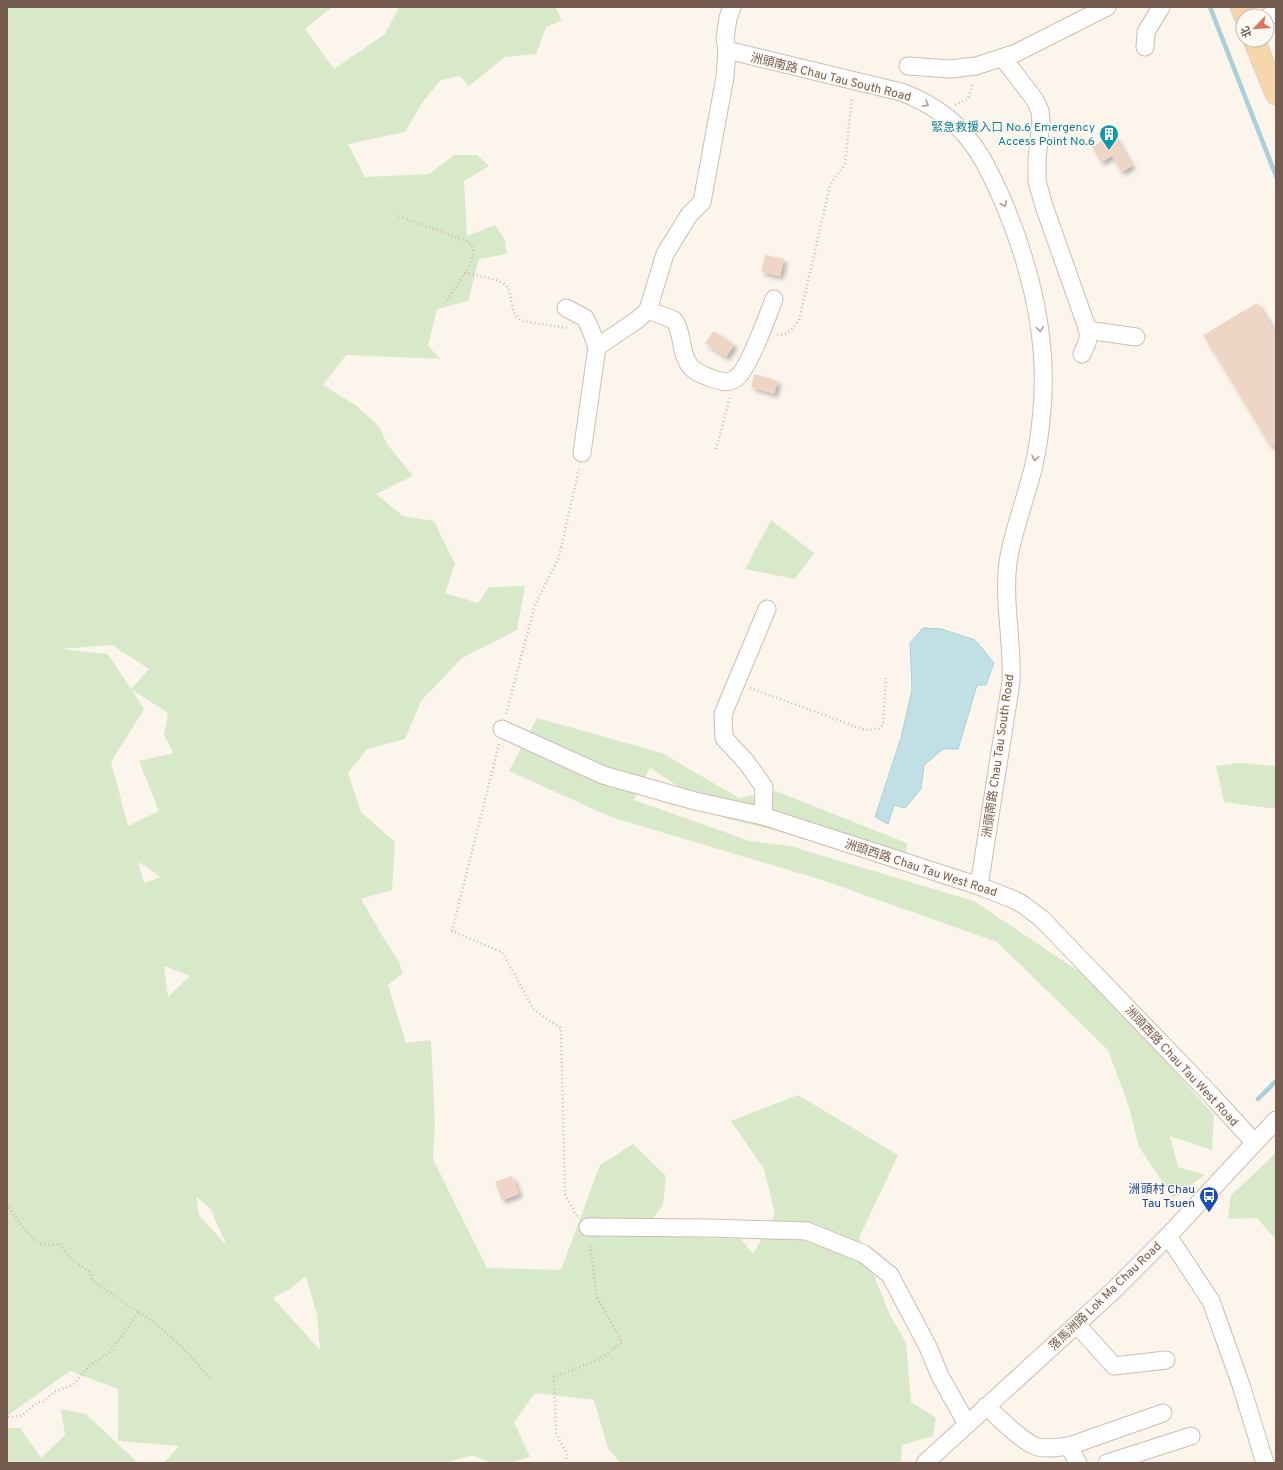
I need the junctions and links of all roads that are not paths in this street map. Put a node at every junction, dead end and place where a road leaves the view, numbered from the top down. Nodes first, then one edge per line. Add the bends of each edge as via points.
1 (732, 7) edge
2 (1106, 7) edge
3 (1161, 7) edge
4 (1145, 47) dead end
5 (1257, 48) edge
6 (727, 50) junction
7 (1003, 58) junction
8 (908, 66) dead end
9 (1276, 94) edge
10 (774, 299) dead end
11 (566, 308) dead end
12 (648, 310) junction
13 (1087, 330) junction
14 (1136, 337) dead end
15 (597, 347) junction
16 (1082, 354) dead end
17 (582, 453) road end
18 (767, 609) dead end
19 (502, 730) road end
20 (764, 816) junction
21 (979, 886) junction
22 (1276, 1120) edge
23 (1255, 1144) junction
24 (588, 1227) road end
25 (1168, 1236) junction
26 (1077, 1325) junction
27 (1166, 1360) dead end
28 (986, 1406) junction
29 (1163, 1413) dead end
30 (966, 1424) junction
31 (1191, 1436) dead end
32 (1069, 1446) junction
33 (925, 1463) edge
34 (1078, 1463) edge
35 (1106, 1463) edge
36 (1265, 1463) edge

1 - 6 street via 725,38
2 - 7 street
3 - 4 street via 1146,32
5 - 9 main road
6 - 12 street via 725,77 702,202 689,215 665,254
6 -> 21 street, 洲頭南路 Chau Tau South Road via 901,92 941,112 964,133 978,151 1007,211 1030,277 1042,348 1043,404 1031,475 1008,563 1006,597 1011,682
7 - 8 street via 976,66 950,69
7 - 13 street via 1035,100 1040,111 1038,180 1044,206
10 - 12 street via 761,334 742,372 734,379 722,382 699,374 691,368 686,360 674,320
11 - 15 street via 585,318
12 - 15 street
13 - 14 street
13 - 16 street via 1087,343
15 - 17 street
18 - 20 street via 723,714 724,738 748,763 764,787
19 - 20 street, 洲頭西路 Chau Tau West Road via 603,775 695,801
20 - 21 street, 洲頭西路 Chau Tau West Road
21 - 23 street, 洲頭西路 Chau Tau West Road via 1014,900 1042,919
22 - 23 street, 落馬洲路 Lok Ma Chau Road
23 - 25 street, 落馬洲路 Lok Ma Chau Road
24 - 30 street via 807,1231 864,1254 890,1275
25 - 26 street, 落馬洲路 Lok Ma Chau Road
25 - 36 street via 1211,1301
26 - 27 street via 1114,1366
26 - 28 street, 落馬洲路 Lok Ma Chau Road
28 - 30 street, 落馬洲路 Lok Ma Chau Road
28 - 32 street via 1036,1446
29 - 32 street
30 - 33 street, 落馬洲路 Lok Ma Chau Road
31 - 35 street
32 - 34 street

